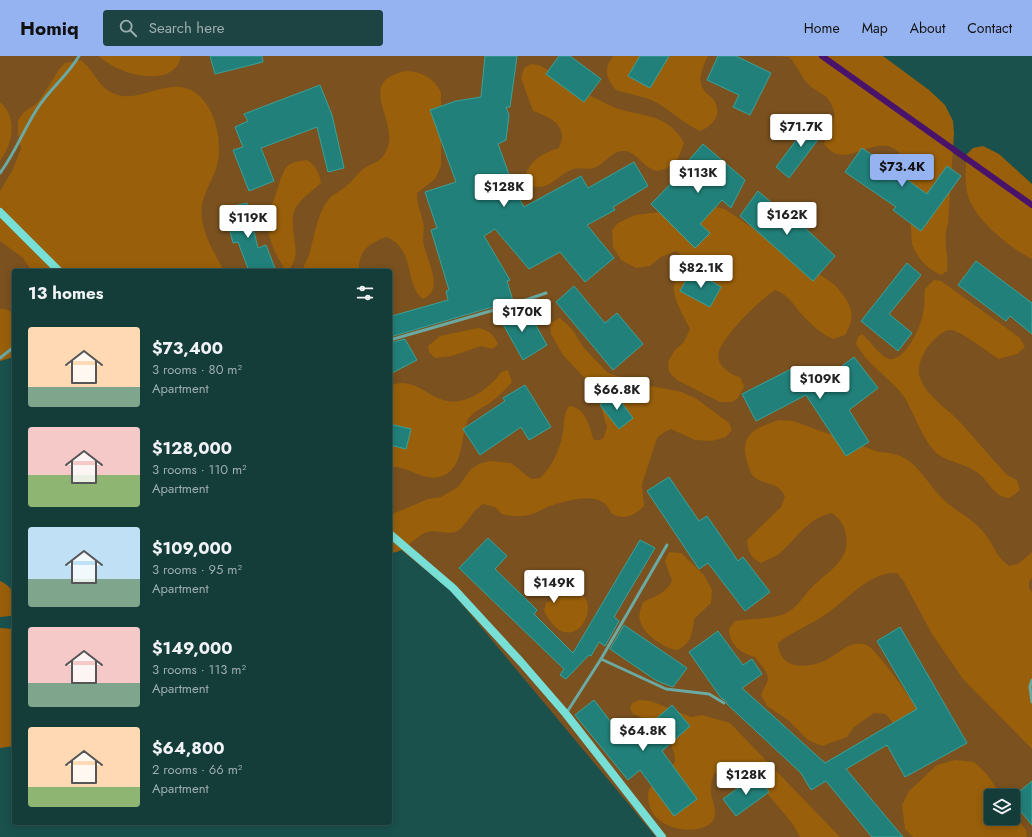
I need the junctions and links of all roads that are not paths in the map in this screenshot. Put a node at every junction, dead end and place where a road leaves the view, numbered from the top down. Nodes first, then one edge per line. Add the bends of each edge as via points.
1 (79, 56) edge
2 (0, 173) edge
3 (0, 212) edge
4 (57, 269) edge
5 (546, 293) dead end
6 (392, 339) edge
7 (12, 349) edge
8 (0, 358) edge
9 (392, 536) edge
10 (667, 545) dead end
11 (601, 659) junction
12 (1032, 680) edge
13 (1032, 702) edge
14 (724, 703) dead end
15 (566, 714) junction
16 (662, 837) edge

1 - 2 lane via 38,107 12,157
3 - 4 main road
5 - 6 lane
7 - 8 lane
9 - 15 main road via 453,588
10 - 11 lane
11 - 14 lane via 666,688 709,694
11 - 15 lane
12 - 13 lane
15 - 16 main road

